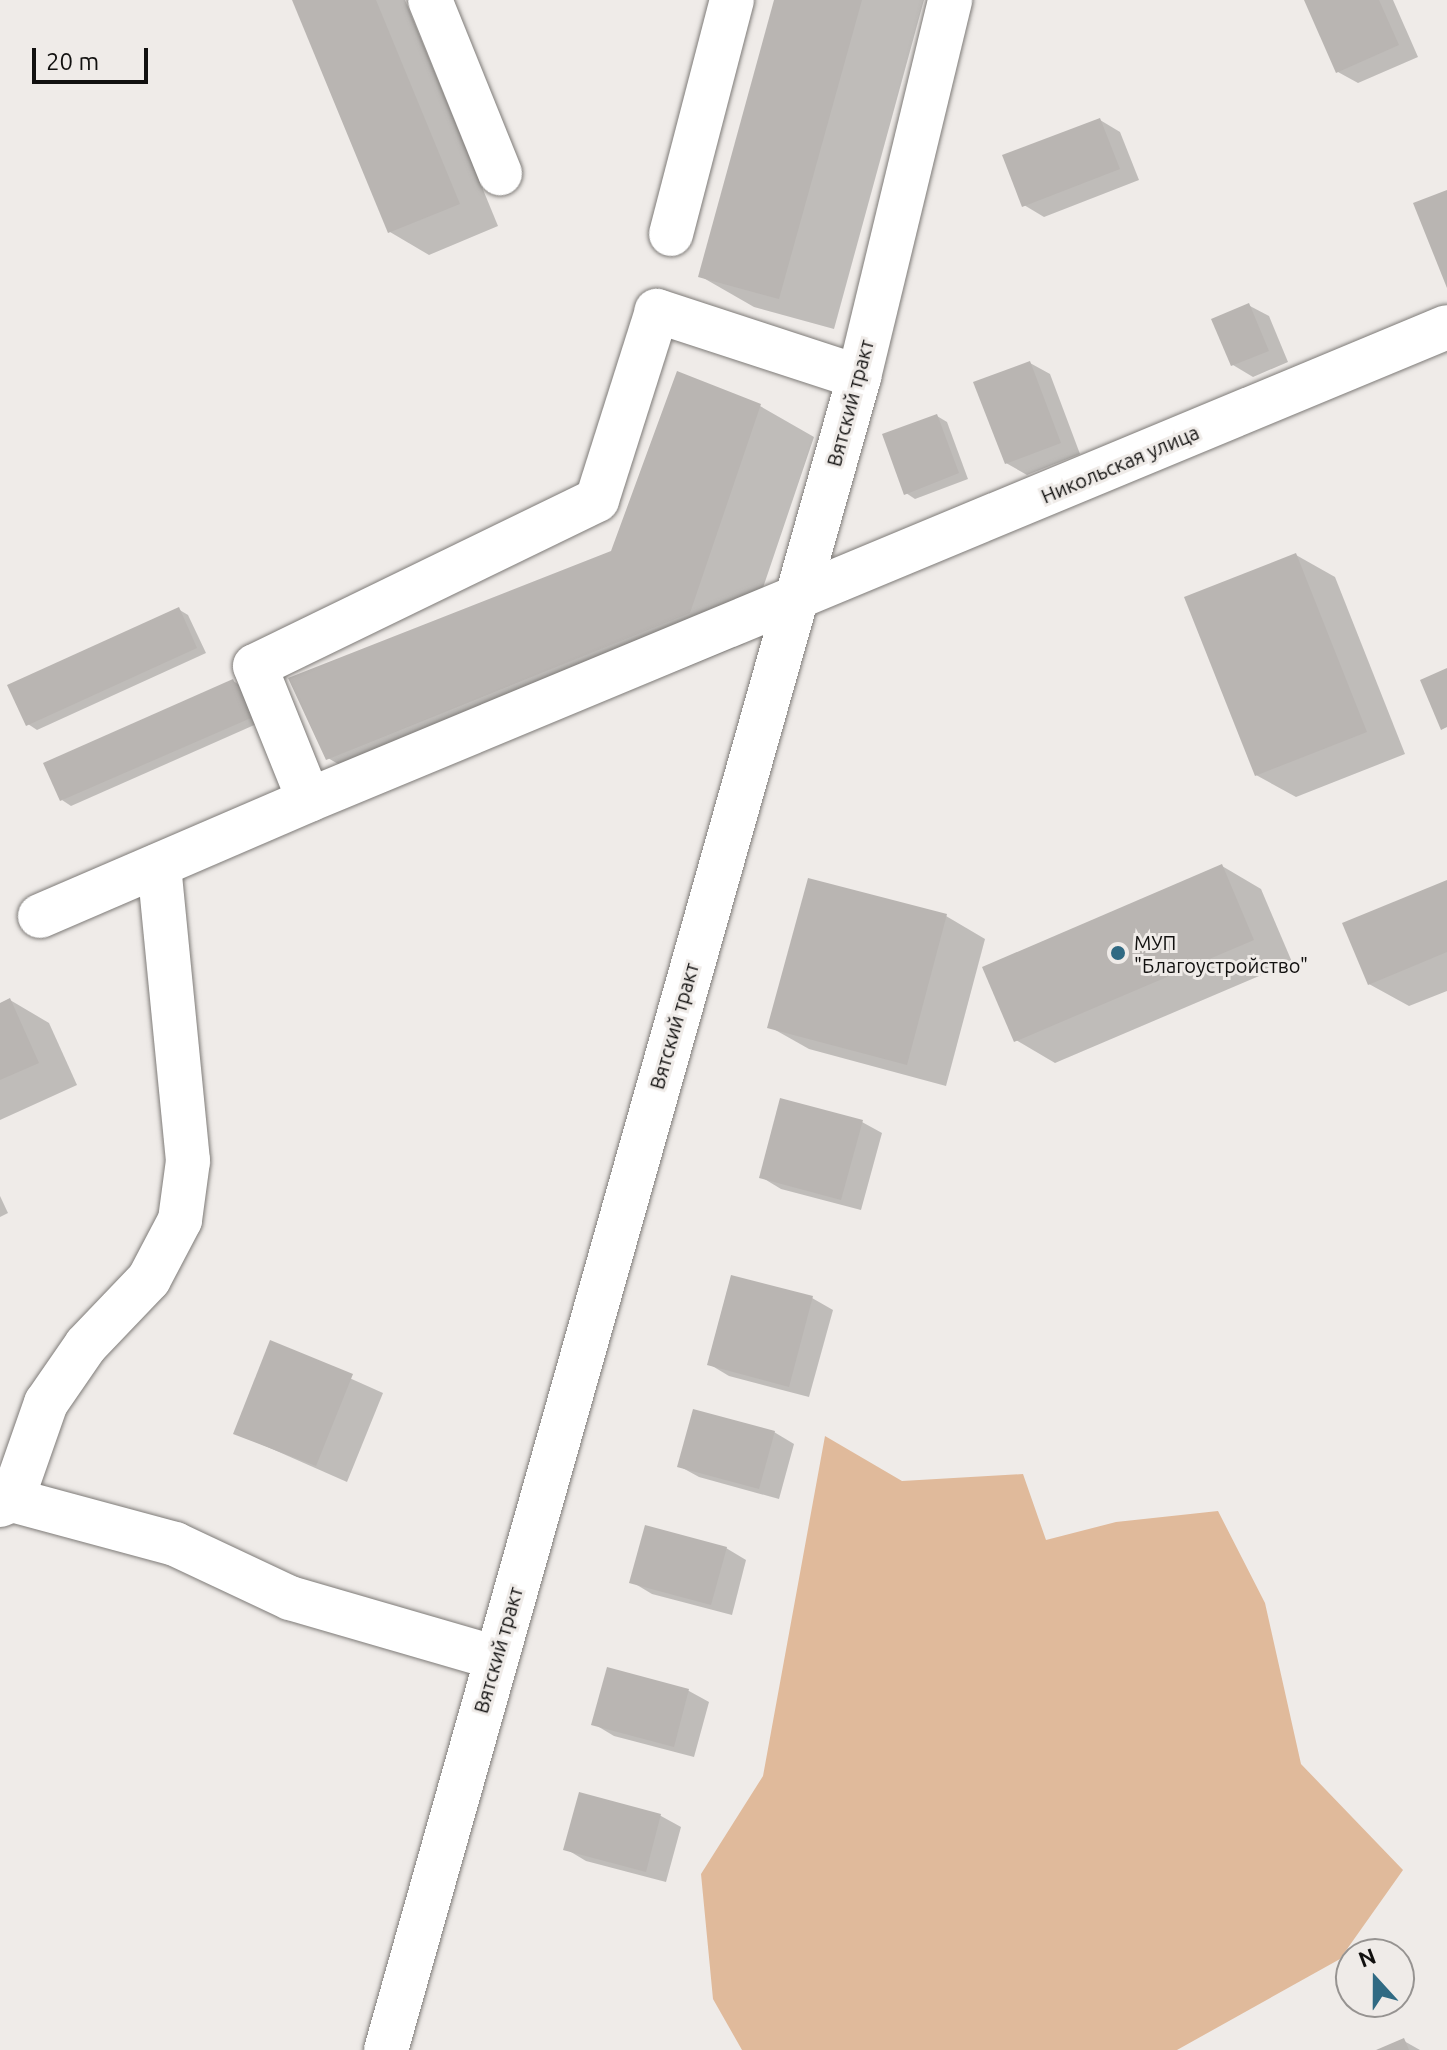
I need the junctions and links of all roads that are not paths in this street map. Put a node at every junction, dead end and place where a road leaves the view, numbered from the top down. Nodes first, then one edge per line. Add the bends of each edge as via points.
1 (430, 0) edge
2 (732, 0) edge
3 (950, 0) edge
4 (500, 173) dead end
5 (671, 234) dead end
6 (1447, 327) edge
7 (859, 377) junction
8 (793, 601) junction
9 (309, 800) junction
10 (159, 865) junction
11 (40, 916) dead end
12 (6, 1502) edge
13 (496, 1658) junction
14 (386, 2050) edge

1 - 4 main road
2 - 5 main road
3 - 7 main road, Вятский тракт
6 - 8 main road, Никольская улица
7 - 8 main road, Вятский тракт
7 - 9 main road via 657,311 597,500 255,666
8 - 9 main road, Никольская улица
8 - 13 main road, Вятский тракт
9 - 10 main road, Никольская улица
10 - 11 main road, Никольская улица
10 - 12 main road via 188,1161 180,1220 149,1279 86,1345 46,1403
12 - 13 main road via 175,1544 290,1598
13 - 14 main road, Вятский тракт

